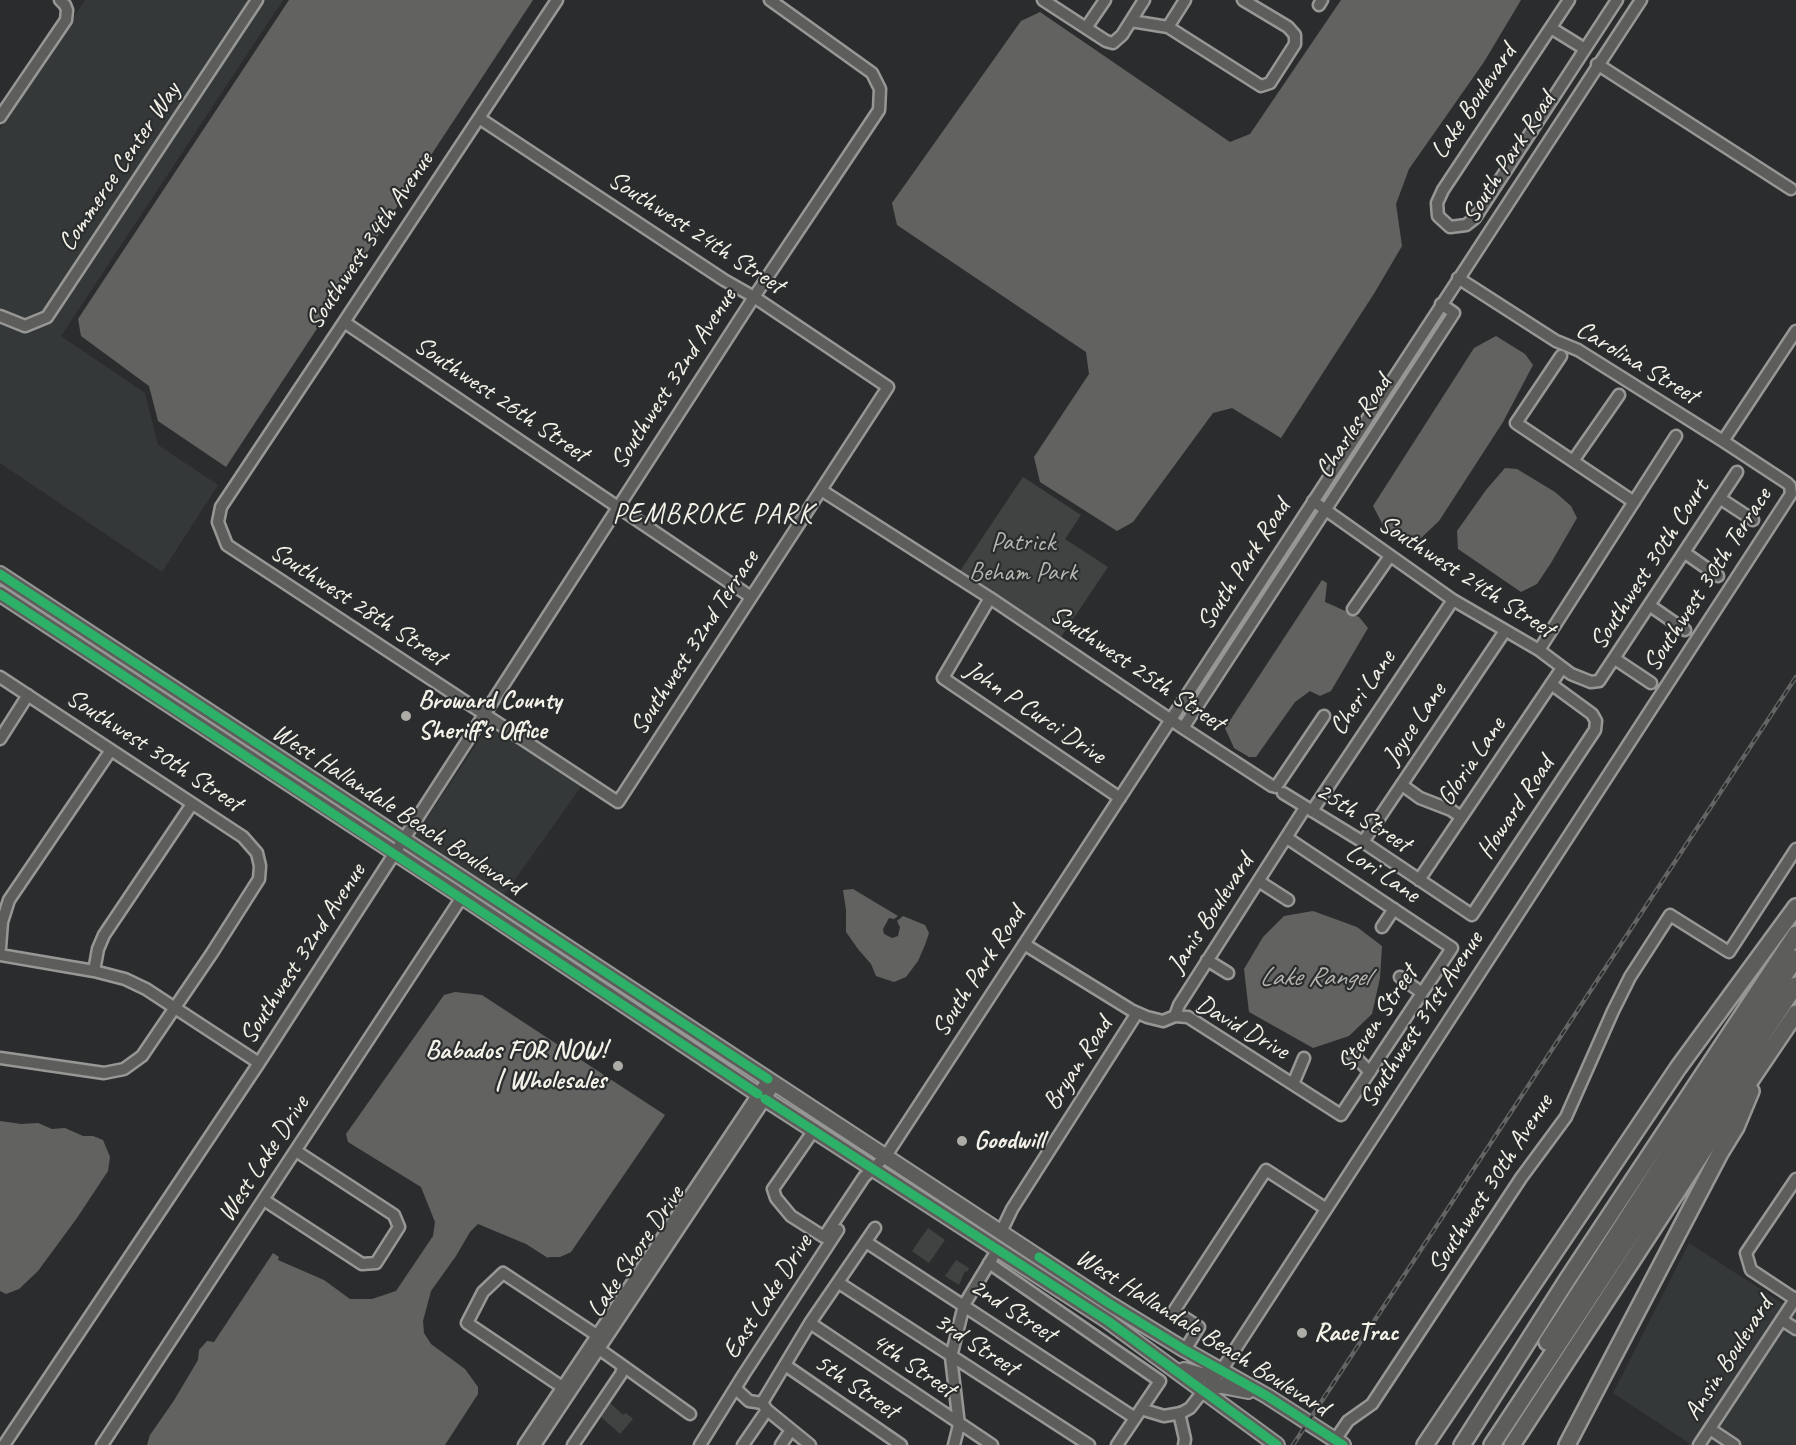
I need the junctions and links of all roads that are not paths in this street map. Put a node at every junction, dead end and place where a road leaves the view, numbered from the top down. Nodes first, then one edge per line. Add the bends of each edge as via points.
1 (60, 0) edge
2 (258, 0) edge
3 (557, 0) edge
4 (770, 0) edge
5 (1043, 0) edge
6 (1065, 0) edge
7 (1105, 0) edge
8 (1144, 0) edge
9 (1185, 0) edge
10 (1243, 0) edge
11 (1569, 0) edge
12 (1617, 0) edge
13 (1641, 0) edge
14 (1059, 10) junction
15 (1131, 21) junction
16 (1168, 27) junction
17 (1086, 28) junction
18 (1551, 28) junction
19 (1585, 49) junction
20 (1597, 64) junction
21 (0, 116) edge
22 (479, 118) junction
23 (1791, 189) dead end
24 (1458, 278) junction
25 (754, 297) junction
26 (1441, 304) junction
27 (0, 316) edge
28 (344, 322) junction
29 (1796, 331) edge
30 (1561, 356) dead end
31 (888, 387) joint
32 (1619, 395) dead end
33 (1676, 436) dead end
34 (1723, 441) junction
35 (1573, 461) junction
36 (1737, 472) dead end
37 (821, 490) junction
38 (1791, 490) joint
39 (1721, 499) junction
40 (1313, 501) junction
41 (1634, 502) junction
42 (619, 506) junction
43 (221, 507) joint
44 (1326, 511) junction
45 (1753, 520) dead end
46 (1686, 553) junction
47 (1390, 556) junction
48 (0, 574) edge
49 (1718, 576) dead end
50 (0, 594) edge
51 (751, 597) junction
52 (990, 598) junction
53 (1453, 600) junction
54 (1649, 605) junction
55 (1353, 609) dead end
56 (1685, 630) dead end
57 (1505, 631) junction
58 (1539, 650) junction
59 (1615, 659) junction
60 (1562, 668) junction
61 (0, 677) edge
62 (130, 679) junction
63 (1599, 681) joint
64 (1651, 683) dead end
65 (1551, 684) junction
66 (28, 695) junction
67 (1661, 695) joint
68 (484, 715) junction
69 (1324, 716) dead end
70 (219, 718) junction
71 (1170, 720) junction
72 (1183, 729) junction
73 (212, 733) junction
74 (0, 739) edge
75 (111, 750) junction
76 (296, 769) junction
77 (1402, 785) junction
78 (1280, 790) junction
79 (1120, 798) junction
80 (618, 802) joint
81 (192, 804) junction
82 (1307, 811) junction
83 (1461, 817) junction
84 (1287, 838) junction
85 (404, 840) junction
86 (1363, 843) junction
87 (1796, 849) edge
88 (395, 853) junction
89 (1419, 880) junction
90 (1260, 882) junction
91 (462, 897) junction
92 (1288, 900) dead end
93 (1796, 907) edge
94 (1394, 909) junction
95 (1382, 927) dead end
96 (1796, 934) edge
97 (533, 944) junction
98 (1024, 944) junction
99 (0, 948) edge
100 (1452, 948) joint
101 (0, 956) edge
102 (1796, 958) edge
103 (1207, 960) junction
104 (93, 971) junction
105 (1228, 973) dead end
106 (1400, 977) dead end
107 (623, 984) junction
108 (1796, 985) edge
109 (1422, 993) junction
110 (617, 1000) junction
111 (175, 1008) junction
112 (1137, 1013) junction
113 (1796, 1013) edge
114 (1175, 1016) junction
115 (710, 1042) junction
116 (1352, 1054) dead end
117 (0, 1058) edge
118 (1304, 1058) dead end
119 (1765, 1060) junction
120 (259, 1063) junction
121 (1370, 1072) junction
122 (1718, 1077) junction
123 (772, 1082) junction
124 (1293, 1084) junction
125 (762, 1096) junction
126 (1341, 1114) joint
127 (814, 1130) junction
128 (1690, 1146) junction
129 (296, 1151) junction
130 (886, 1156) junction
131 (871, 1171) junction
132 (1796, 1179) edge
133 (264, 1200) junction
134 (1325, 1208) junction
135 (875, 1228) dead end
136 (1001, 1232) junction
137 (866, 1242) junction
138 (998, 1250) junction
139 (1039, 1257) junction
140 (989, 1263) junction
141 (1567, 1280) junction
142 (839, 1283) junction
143 (1796, 1299) edge
144 (964, 1305) junction
145 (1782, 1320) junction
146 (810, 1323) junction
147 (1796, 1329) edge
148 (600, 1341) junction
149 (1185, 1350) junction
150 (951, 1357) junction
151 (1168, 1364) junction
152 (784, 1365) junction
153 (623, 1366) junction
154 (1221, 1371) junction
155 (1552, 1383) junction
156 (736, 1389) junction
157 (567, 1390) junction
158 (1204, 1390) junction
159 (1267, 1396) junction
160 (764, 1407) junction
161 (1138, 1413) junction
162 (1179, 1413) junction
163 (690, 1414) dead end
164 (958, 1425) junction
165 (1710, 1429) junction
166 (791, 1430) junction
167 (537, 1437) edge
168 (1339, 1442) edge
169 (574, 1444) edge
170 (1273, 1444) edge
171 (4, 1445) edge
172 (102, 1445) edge
173 (524, 1445) edge
174 (700, 1445) edge
175 (743, 1445) edge
176 (781, 1445) edge
177 (810, 1445) edge
178 (901, 1445) edge
179 (954, 1445) edge
180 (992, 1445) edge
181 (1089, 1445) edge
182 (1117, 1445) edge
183 (1184, 1445) edge
184 (1425, 1445) edge
185 (1462, 1445) edge
186 (1481, 1445) edge
187 (1492, 1445) edge
188 (1512, 1445) edge
189 (1567, 1445) edge
190 (1699, 1445) edge
191 (1734, 1445) edge

1 - 21 street via 67,10 66,20
2 - 27 street, Commerce Center Way via 47,317 25,326
3 - 22 street, Southwest 34th Avenue
4 - 25 street, Southwest 32nd Avenue via 872,73 880,89 879,110
5 - 14 street
6 - 14 street
7 - 17 street
8 - 15 street
9 - 16 street
10 - 16 street via 1295,35 1295,44 1270,83 1261,86
11 - 18 street, Lake Boulevard
12 - 19 street
13 - 20 street, South Park Road
14 - 17 street
15 - 16 street
15 - 17 street via 1117,41 1110,42
18 - 19 street
18 - 19 street, Lake Boulevard via 1443,190 1437,203 1438,216 1450,227 1466,225 1474,218
20 - 23 street
20 - 24 street, South Park Road
22 - 25 street, Southwest 24th Street
22 - 28 street, Southwest 34th Avenue
24 - 26 street, South Park Road
24 - 34 street, Carolina Street
25 - 31 street, Southwest 24th Street
25 - 42 street, Southwest 32nd Avenue
26 - 40 street, South Park Road
26 - 44 street, Charles Road via 1454,313
28 - 42 street, Southwest 26th Street
28 - 43 street, Southwest 34th Avenue
29 - 34 street
30 - 35 street via 1516,423
31 - 37 street, Southwest 32nd Terrace
32 - 35 street
33 - 41 street
34 - 38 street, Carolina Street via 1787,483
35 - 41 street
36 - 39 street, Southwest 30th Court
37 - 51 street, Southwest 32nd Terrace
37 - 52 street, Southwest 25th Street
38 - 67 street, Southwest 30th Terrace via 1790,498
39 - 45 street
39 - 46 street, Southwest 30th Court
40 - 44 street, Southwest 24th Street
40 - 71 street, South Park Road
41 - 58 street
42 - 51 street, Southwest 26th Street
42 - 68 street, Southwest 32nd Avenue
43 - 68 street, Southwest 28th Street via 218,522 226,545
44 - 47 street, Southwest 24th Street
44 - 72 street, Charles Road
46 - 49 street
46 - 54 street, Southwest 30th Court
47 - 53 street, Southwest 24th Street
47 - 55 street
48 - 70 main road, West Hallandale Beach Boulevard
50 - 62 main road, West Hallandale Beach Boulevard
51 - 80 street, Southwest 32nd Terrace
52 - 71 street, Southwest 25th Street
52 - 79 street, John P Curci Drive via 943,678
53 - 57 street, Southwest 24th Street
53 - 82 street, Cheri Lane
54 - 56 street
54 - 59 street, Southwest 30th Court
57 - 58 street, Southwest 24th Street
57 - 77 street, Joyce Lane
58 - 60 street, Southwest 24th Street
59 - 63 street, Southwest 30th Court
59 - 64 street
60 - 63 street, Southwest 24th Street via 1591,682
60 - 65 street, Gloria Lane
61 - 66 street, Southwest 30th Street
62 - 70 main road via 147,683 196,715
62 - 73 main road, West Hallandale Beach Boulevard
65 - 83 street, Gloria Lane
65 - 89 street, Howard Road via 1592,714 1595,729 1472,915
66 - 74 street
66 - 75 street, Southwest 30th Street
67 - 134 street, Southwest 31st Avenue
68 - 80 street, Southwest 28th Street
68 - 85 street, Southwest 32nd Avenue
69 - 78 street
70 - 76 main road, West Hallandale Beach Boulevard
71 - 72 street, Southwest 25th Street
71 - 79 street, South Park Road
72 - 78 street, Southwest 25th Street
73 - 76 main road via 229,734 277,765
73 - 88 main road, West Hallandale Beach Boulevard
75 - 81 street, Southwest 30th Street
75 - 99 street via 9,900
76 - 85 main road, West Hallandale Beach Boulevard
77 - 83 street
77 - 86 street, Joyce Lane
78 - 82 street, 25th Street
79 - 98 street, South Park Road
81 - 104 street via 104,935
81 - 111 street, Southwest 30th Street via 243,837 257,854 260,879
82 - 84 street, Cheri Lane
82 - 86 street, 25th Street
83 - 89 street, Gloria Lane
84 - 90 street, Janis Boulevard
84 - 94 street, Lori Lane
85 - 88 street, Southwest 32nd Avenue
85 - 107 main road, West Hallandale Beach Boulevard
86 - 89 street, 25th Street
87 - 168 street, Southwest 30th Avenue via 1729,952 1670,915 1610,1016 1566,1118 1521,1178 1372,1404 1348,1420
88 - 91 main road, West Hallandale Beach Boulevard
88 - 120 street, Southwest 32nd Avenue
90 - 92 street
90 - 103 street, Janis Boulevard
91 - 97 main road, West Hallandale Beach Boulevard
91 - 129 street, West Lake Drive
93 - 184 highway via 1678,1068
94 - 95 street
94 - 100 street, Lori Lane
96 - 141 highway
97 - 107 main road via 553,949 608,985
97 - 110 main road, West Hallandale Beach Boulevard
98 - 112 street, David Drive
98 - 130 street, South Park Road
100 - 109 street, Steven Street
101 - 104 street
102 - 122 highway
103 - 105 street
103 - 114 street, Janis Boulevard
104 - 111 street via 125,979
106 - 109 street
107 - 115 main road, West Hallandale Beach Boulevard
108 - 128 highway
109 - 121 street, Steven Street
110 - 115 main road via 637,1002 692,1038
110 - 125 main road, West Hallandale Beach Boulevard
111 - 117 street via 142,1056 124,1069 104,1073
111 - 120 street
112 - 114 street, David Drive via 1156,1021
112 - 136 street, Bryan Road
113 - 119 highway
114 - 124 street, David Drive via 1188,1017
115 - 123 main road, West Hallandale Beach Boulevard
116 - 121 street
118 - 124 street
119 - 155 highway
119 - 189 highway via 1736,1127
120 - 171 street, Southwest 32nd Avenue
121 - 126 street, Steven Street
122 - 141 highway via 1598,1255
122 - 186 highway
123 - 125 street, Lake Shore Drive
123 - 130 main road, West Hallandale Beach Boulevard
124 - 126 street, David Drive
125 - 127 main road, West Hallandale Beach Boulevard
125 - 148 street, Lake Shore Drive
127 - 131 main road, West Hallandale Beach Boulevard
127 - 131 street via 774,1189 776,1198 791,1216 824,1237
128 - 155 highway via 1682,1165 1583,1317
128 - 187 highway
129 - 133 street, West Lake Drive
129 - 133 street via 394,1215 399,1227 382,1254 376,1263 362,1264
130 - 131 street, South Park Road
130 - 136 main road, West Hallandale Beach Boulevard
131 - 138 main road, West Hallandale Beach Boulevard
131 - 156 street, East Lake Drive via 870,1180
132 - 143 street via 1746,1253 1751,1270
133 - 172 street, West Lake Drive
134 - 149 street via 1266,1170 1174,1311 1199,1328
134 - 154 street, Southwest 31st Avenue
135 - 137 street
136 - 139 main road, West Hallandale Beach Boulevard
137 - 142 street
137 - 144 street, 2nd Street
138 - 139 main road via 1010,1247
138 - 140 street
138 - 151 main road, West Hallandale Beach Boulevard
139 - 149 main road, West Hallandale Beach Boulevard
140 - 144 street
140 - 161 street via 1160,1381
141 - 185 highway
142 - 146 street
142 - 150 street, 3rd Street
143 - 145 street, Ansin Boulevard
144 - 150 street
144 - 161 street, 2nd Street
145 - 147 street
145 - 165 street, Ansin Boulevard
146 - 152 street
146 - 164 street, 4th Street
148 - 153 street
148 - 157 street, Lake Shore Drive
148 - 157 street via 503,1273 483,1292 467,1323
149 - 154 main road, West Hallandale Beach Boulevard
150 - 164 street
150 - 181 street, 3rd Street
151 - 154 main road via 1201,1375
151 - 158 main road, West Hallandale Beach Boulevard
152 - 160 street
152 - 178 street, 5th Street
153 - 163 street
153 - 169 street
154 - 159 main road, West Hallandale Beach Boulevard
155 - 188 highway
156 - 160 street via 749,1401
156 - 174 street, East Lake Drive
157 - 167 street, Lake Shore Drive
158 - 159 main road via 1232,1387
158 - 162 street via 1190,1407
158 - 170 main road, West Hallandale Beach Boulevard
159 - 168 main road, West Hallandale Beach Boulevard
160 - 166 street
160 - 175 street
161 - 162 street
161 - 182 street
162 - 183 street
164 - 179 street
164 - 180 street, 4th Street
165 - 190 street, Ansin Boulevard
165 - 191 street
166 - 176 street
166 - 177 street
167 - 173 street, Lake Shore Drive

